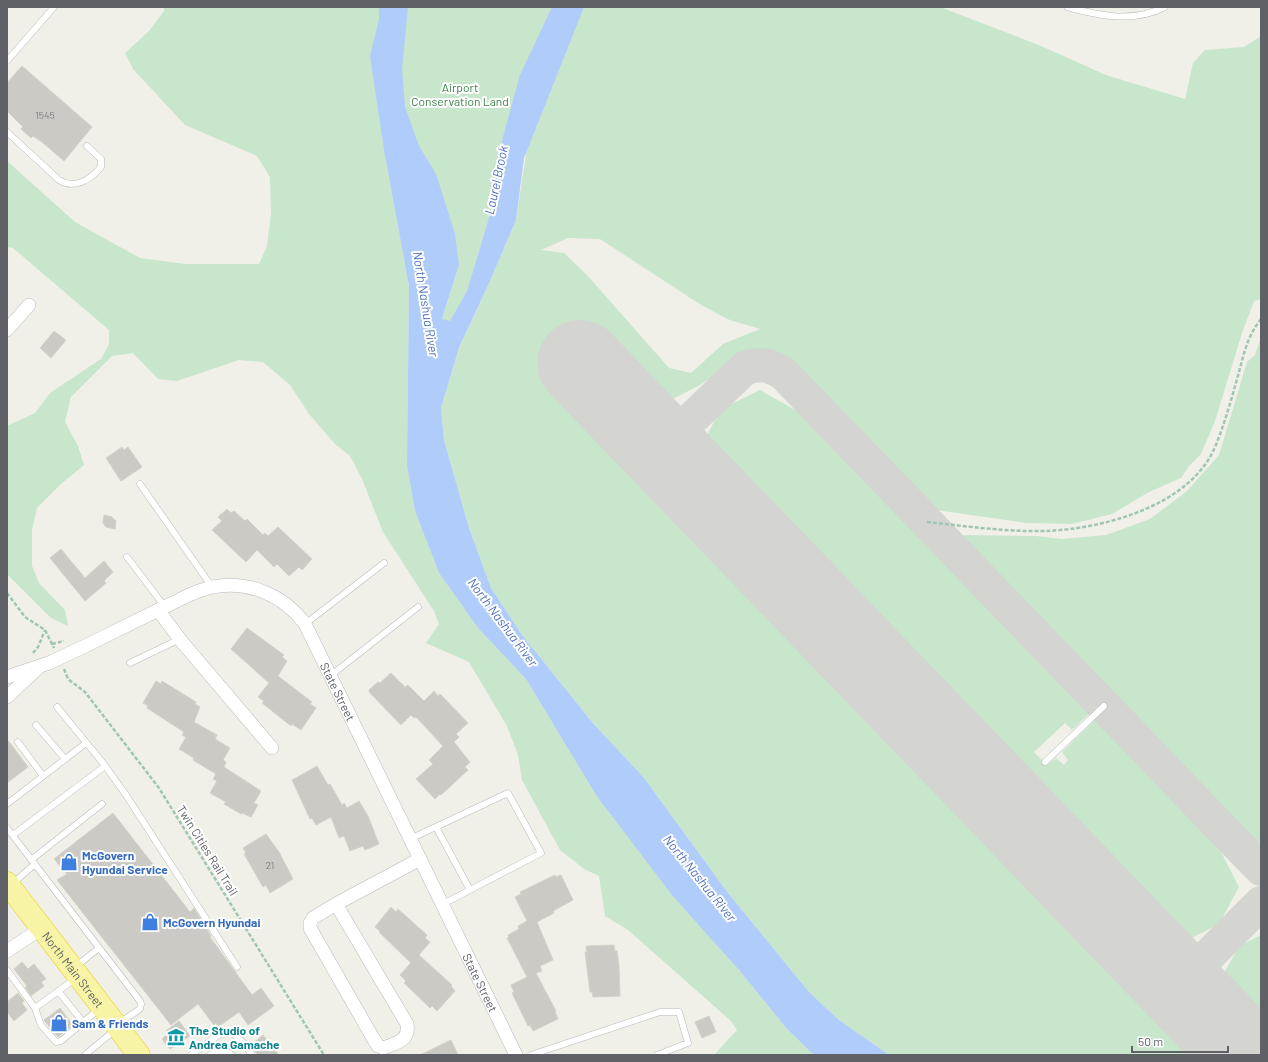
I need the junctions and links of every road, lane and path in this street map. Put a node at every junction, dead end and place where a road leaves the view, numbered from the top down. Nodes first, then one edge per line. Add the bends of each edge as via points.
1 (54, 7) edge
2 (1067, 7) edge
3 (1165, 7) edge
4 (7, 61) edge
5 (7, 132) edge
6 (87, 146) dead end
7 (29, 306) dead end
8 (1261, 319) edge
9 (7, 330) edge
10 (140, 484) dead end
11 (927, 522) dead end
12 (127, 558) dead end
13 (384, 563) dead end
14 (212, 587) junction
15 (7, 592) edge
16 (418, 607) dead end
17 (162, 608) junction
18 (305, 624) junction
19 (45, 630) junction
20 (180, 639) junction
21 (64, 641) dead end
22 (33, 653) dead end
23 (130, 663) dead end
24 (41, 665) junction
25 (63, 667) dead end
26 (330, 676) junction
27 (7, 677) edge
28 (7, 697) edge
29 (1104, 706) dead end
30 (57, 707) dead end
31 (36, 725) dead end
32 (18, 742) dead end
33 (86, 743) junction
34 (272, 748) dead end
35 (65, 759) junction
36 (1045, 762) dead end
37 (105, 766) junction
38 (43, 776) junction
39 (7, 804) edge
40 (102, 804) dead end
41 (436, 827) junction
42 (7, 828) edge
43 (13, 835) junction
44 (410, 839) junction
45 (420, 859) junction
46 (33, 862) junction
47 (8, 885) edge
48 (470, 890) junction
49 (336, 904) junction
50 (442, 904) junction
51 (42, 928) junction
52 (99, 948) junction
53 (7, 950) edge
54 (237, 967) dead end
55 (7, 970) edge
56 (76, 973) junction
57 (58, 992) junction
58 (102, 1007) junction
59 (35, 1008) junction
60 (83, 1022) junction
61 (117, 1027) junction
62 (86, 1054) dead end
63 (139, 1055) edge
64 (191, 1055) edge
65 (210, 1055) edge
66 (232, 1055) edge
67 (252, 1055) edge
68 (324, 1055) edge
69 (516, 1055) edge
70 (531, 1055) edge
71 (656, 1055) edge

1 - 4 lane
2 - 3 lane via 1120,17 1156,12
5 - 6 lane via 59,180 68,183 75,184 88,180 101,167 101,159
7 - 9 street
8 - 11 path via 1248,339 1227,412 1210,458 1193,479 1155,504 1097,524 1044,531 1003,530
10 - 14 lane
12 - 17 lane
13 - 18 lane
14 - 17 street, State Street
14 - 18 street, State Street via 229,585 262,591 280,599 295,611
15 - 19 path via 25,617
16 - 26 lane
17 - 20 street
17 - 24 street, State Street
18 - 26 street, State Street
19 - 21 path via 52,644
19 - 22 path
20 - 23 lane
20 - 34 street
24 - 27 street, State Street
24 - 28 street
25 - 68 path, Twin Cities Rail Trail via 68,679 86,692 159,788
26 - 44 street, State Street
29 - 36 lane
30 - 33 lane
31 - 35 lane
32 - 38 lane
33 - 35 lane
33 - 37 lane
35 - 38 lane
37 - 43 lane
37 - 54 lane via 126,794
38 - 39 lane
40 - 46 lane
41 - 44 lane
41 - 48 lane
41 - 48 lane via 508,793 541,853
42 - 43 lane
43 - 46 lane
44 - 45 street, State Street
45 - 49 street
45 - 50 street, State Street
46 - 47 lane
46 - 52 lane
47 - 51 highway, North Main Street
48 - 50 lane
49 - 49 street via 313,918 310,928 378,1046 383,1048 405,1039 408,1032 407,1024
50 - 69 street, State Street
51 - 53 street
51 - 56 highway, North Main Street
52 - 56 lane
52 - 61 lane via 141,1004 140,1009
55 - 59 lane
56 - 57 lane
56 - 58 highway, North Main Street
57 - 59 lane
57 - 60 lane
58 - 60 lane
58 - 61 highway, North Main Street
59 - 60 lane via 41,1025 56,1042 61,1041
61 - 62 lane
61 - 63 highway, North Main Street
64 - 67 lane via 220,1034 232,1033 244,1042
65 - 66 lane via 221,1050
70 - 71 lane via 660,1012 679,1012 688,1043

